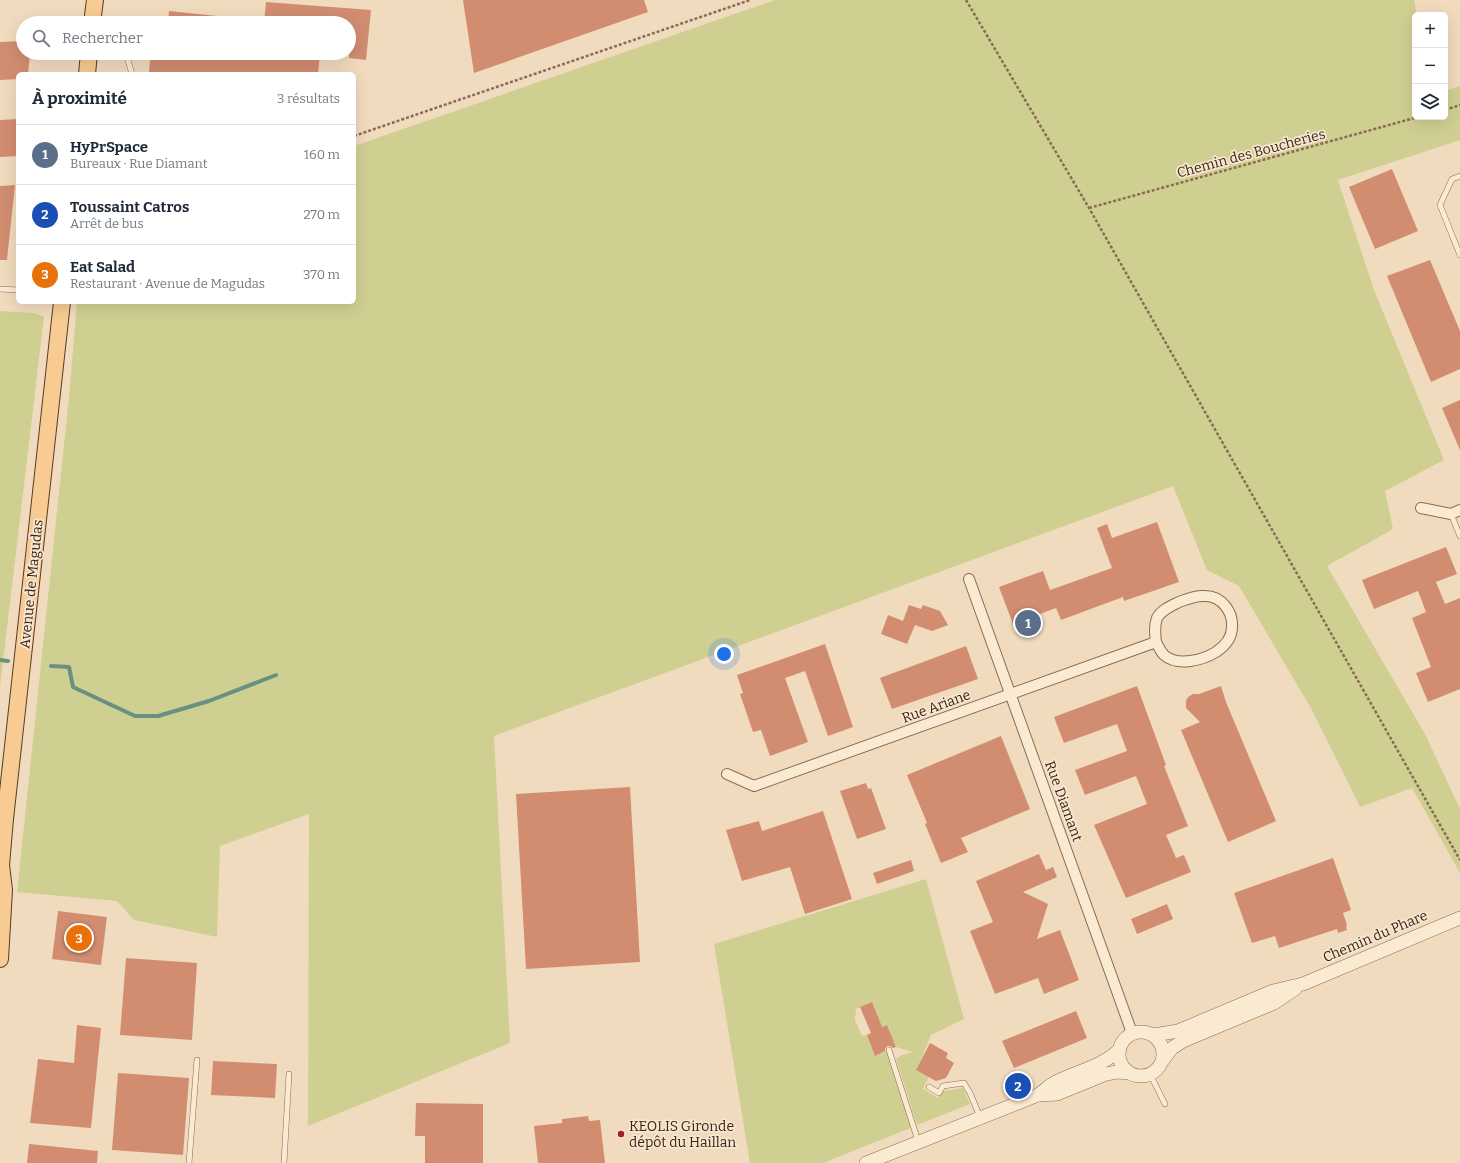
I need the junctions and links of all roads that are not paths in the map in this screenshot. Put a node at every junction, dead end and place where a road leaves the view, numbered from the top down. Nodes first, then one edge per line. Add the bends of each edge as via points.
1 (95, 0) edge
2 (93, 16) edge
3 (88, 60) edge
4 (128, 60) edge
5 (87, 72) edge
6 (131, 72) edge
7 (1460, 176) edge
8 (1460, 255) edge
9 (0, 288) edge
10 (16, 290) edge
11 (62, 304) edge
12 (1421, 508) dead end
13 (1456, 512) edge
14 (1460, 536) edge
15 (969, 579) dead end
16 (1156, 642) junction
17 (1010, 694) junction
18 (727, 774) dead end
19 (2, 825) edge
20 (0, 867) edge
21 (1460, 918) edge
22 (0, 959) edge
23 (1303, 984) junction
24 (1132, 1033) junction
25 (1154, 1035) junction
26 (889, 1050) dead end
27 (1119, 1050) junction
28 (197, 1060) dead end
29 (1163, 1060) junction
30 (1130, 1073) junction
31 (289, 1074) dead end
32 (1150, 1074) junction
33 (929, 1087) dead end
34 (1038, 1095) junction
35 (1165, 1104) dead end
36 (980, 1117) junction
37 (918, 1142) junction
38 (189, 1163) edge
39 (284, 1163) edge
40 (866, 1163) edge

1 - 2 main road
3 - 5 main road
4 - 6 lane
7 - 8 lane via 1452,179 1440,205
9 - 10 lane
11 - 19 main road, Avenue de Magudas
12 - 13 street
13 - 14 lane
15 - 17 street, Rue Diamant
16 - 16 street via 1154,629 1157,618 1170,606 1192,597 1206,596 1217,599 1230,613 1232,626 1229,640 1223,648 1213,654 1188,662 1177,661 1165,655
16 - 17 street, Rue Ariane
17 - 18 street, Rue Ariane via 754,786
17 - 24 street, Rue Diamant
19 - 20 main road, Avenue de Magudas
20 - 22 main road, Avenue de Magudas via 4,890
21 - 23 street, Chemin du Phare
23 - 25 street, Chemin du Phare via 1273,991 1178,1031
23 - 29 street, Chemin du Phare via 1274,1003 1183,1041 1172,1048
24 - 25 street via 1140,1031
24 - 27 street via 1124,1040
25 - 29 street via 1162,1046
26 - 37 lane
27 - 30 street via 1121,1063
27 - 34 street via 1101,1063 1054,1082
28 - 38 lane
29 - 32 street via 1156,1071
30 - 32 street via 1136,1076
30 - 34 street via 1106,1074 1057,1094
31 - 39 lane
32 - 35 lane
33 - 36 lane via 939,1093 943,1086 964,1083
34 - 36 street
36 - 37 street
37 - 40 street

